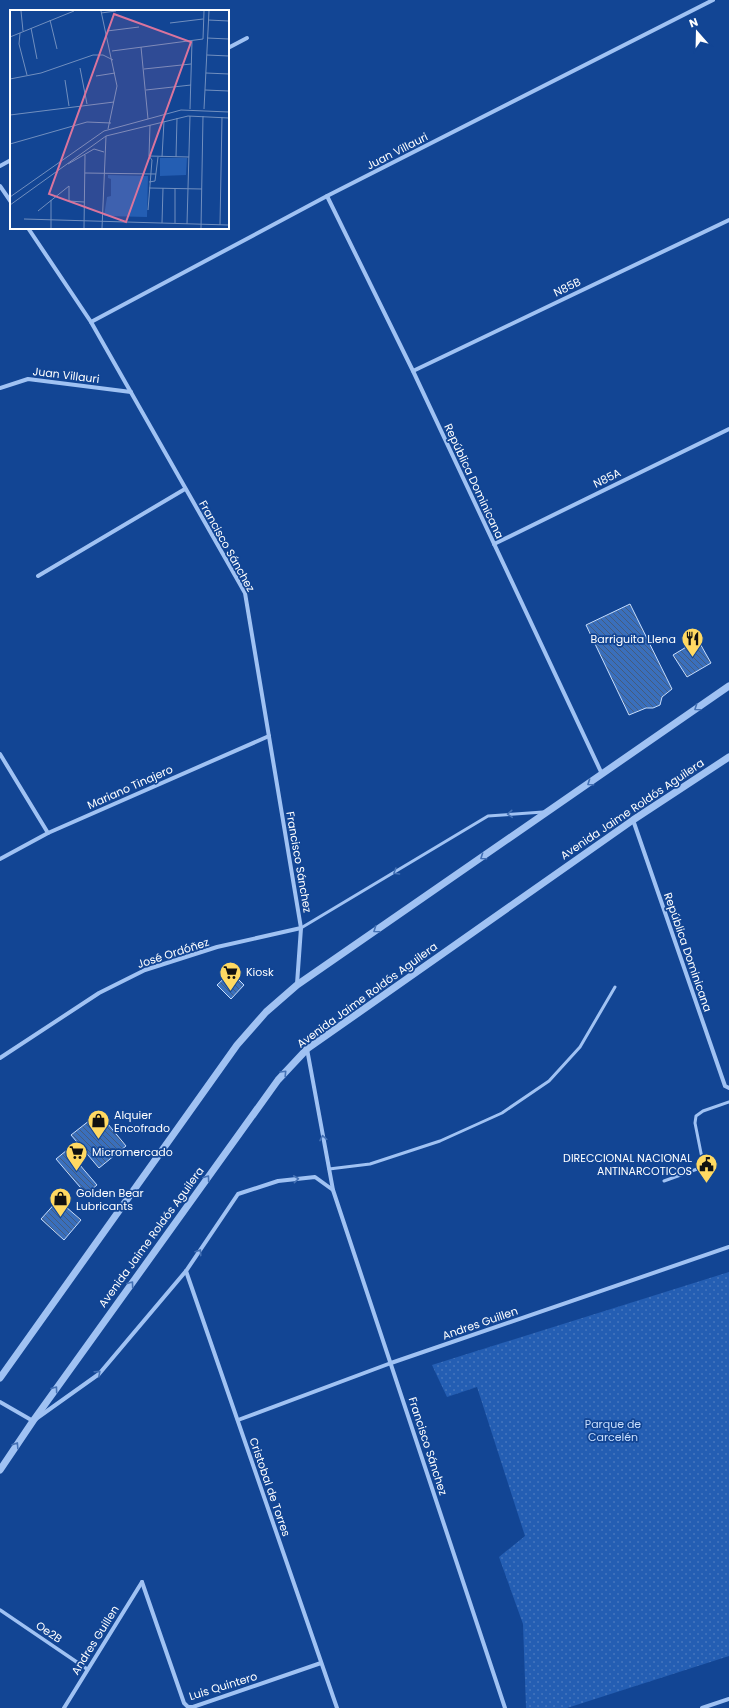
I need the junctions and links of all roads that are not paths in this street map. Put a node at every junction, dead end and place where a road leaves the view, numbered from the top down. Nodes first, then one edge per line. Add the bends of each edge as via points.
1 (713, 0) edge
2 (247, 38) dead end
3 (229, 47) edge
4 (10, 161) edge
5 (0, 166) edge
6 (0, 186) edge
7 (327, 196) junction
8 (10, 201) edge
9 (729, 220) edge
10 (29, 229) edge
11 (91, 322) junction
12 (413, 371) junction
13 (0, 388) edge
14 (130, 392) junction
15 (729, 429) edge
16 (185, 489) junction
17 (494, 544) junction
18 (38, 576) dead end
19 (729, 686) edge
20 (269, 736) junction
21 (0, 754) edge
22 (729, 757) edge
23 (602, 775) junction
24 (549, 811) junction
25 (634, 820) junction
26 (48, 833) junction
27 (0, 859) edge
28 (301, 928) junction
29 (297, 985) junction
30 (615, 987) dead end
31 (307, 1049) junction
32 (0, 1058) edge
33 (727, 1085) edge
34 (729, 1088) edge
35 (729, 1102) edge
36 (329, 1169) junction
37 (664, 1181) dead end
38 (333, 1190) junction
39 (729, 1246) edge
40 (186, 1271) junction
41 (391, 1363) junction
42 (0, 1378) edge
43 (0, 1402) edge
44 (238, 1420) junction
45 (32, 1421) junction
46 (0, 1470) edge
47 (142, 1582) joint
48 (0, 1610) edge
49 (321, 1663) junction
50 (87, 1668) junction
51 (729, 1699) edge
52 (64, 1708) edge
53 (337, 1708) edge
54 (505, 1708) edge
55 (702, 1708) edge

1 - 7 street, Juan Villauri
2 - 3 street
4 - 5 street
6 - 8 street
7 - 11 street, Juan Villauri
7 - 12 street, República Dominicana
9 - 12 street, N85B
10 - 11 street, Francisco Sánchez
11 - 14 street, Francisco Sánchez
12 - 17 street, República Dominicana
13 - 14 street, Juan Villauri via 28,379
14 - 16 street, Francisco Sánchez
15 - 17 street, N85A
16 - 18 street
16 - 20 street, Francisco Sánchez via 245,592
17 - 23 street, República Dominicana
19 -> 23 street
20 - 26 street, Mariano Tinajero
20 - 28 street, Francisco Sánchez
21 - 26 street
22 - 25 street, Avenida Jaime Roldós Aguilera
23 -> 24 street
24 -> 28 lane via 488,816
24 -> 29 street
25 - 31 street, Avenida Jaime Roldós Aguilera
25 - 33 street, República Dominicana
26 - 27 street, Mariano Tinajero
28 - 29 street, Francisco Sánchez
28 - 32 street, José Ordóñez via 217,948 145,970 99,993
29 - 42 street via 266,1012 237,1045
30 - 36 lane via 580,1047 549,1081 502,1113 440,1141 370,1164
36 -> 31 street, Francisco Sánchez
45 -> 31 street, Avenida Jaime Roldós Aguilera via 278,1080
33 - 34 street, República Dominicana
35 - 37 lane via 702,1111 696,1116 695,1123 703,1163 700,1168
36 - 38 street, Francisco Sánchez
40 -> 38 street via 238,1194 278,1181 315,1177
38 - 41 street, Francisco Sánchez
39 - 41 street, Andres Guillen
40 - 44 street, Cristobal de Torres
45 -> 40 street via 99,1374
41 - 44 street, Andres Guillen
41 - 54 street, Francisco Sánchez
43 - 45 street
44 - 49 street, Cristobal de Torres
46 -> 45 street, Avenida Jaime Roldós Aguilera
47 - 49 street, Luis Quintero via 184,1703 188,1707
47 - 50 street, Andres Guillen
48 - 50 street, Oe2B
49 - 53 street, Cristobal de Torres
50 - 52 street, Andres Guillen
51 - 55 street

